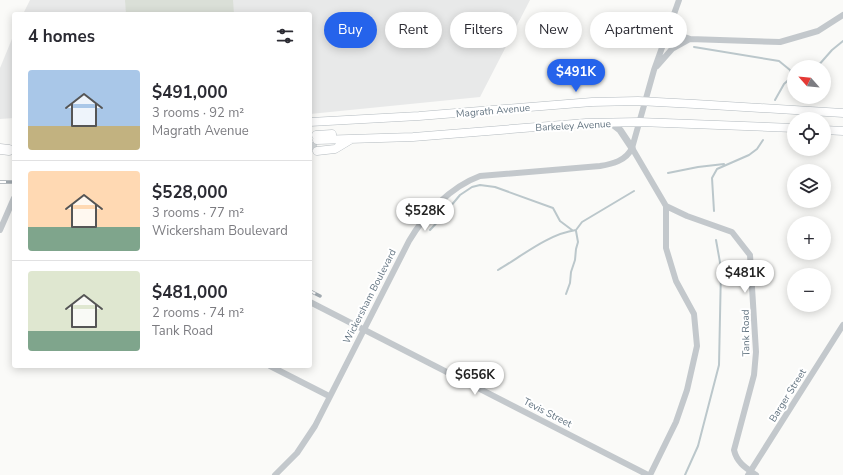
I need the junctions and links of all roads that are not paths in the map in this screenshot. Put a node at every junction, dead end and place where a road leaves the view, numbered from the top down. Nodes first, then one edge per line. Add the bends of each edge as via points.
1 (679, 0) edge
2 (675, 12) edge
3 (843, 15) edge
4 (687, 38) edge
5 (690, 39) junction
6 (662, 48) edge
7 (654, 70) junction
8 (644, 102) junction
9 (843, 113) edge
10 (312, 122) edge
11 (611, 122) junction
12 (639, 122) junction
13 (787, 128) edge
14 (831, 130) edge
15 (843, 131) edge
16 (352, 139) junction
17 (632, 148) junction
18 (12, 203) edge
19 (666, 206) junction
20 (0, 230) edge
21 (312, 303) edge
22 (843, 326) edge
23 (364, 329) junction
24 (274, 368) edge
25 (329, 396) junction
26 (749, 473) edge
27 (275, 475) edge
28 (649, 475) edge
29 (756, 475) edge

1 - 2 street
3 - 5 street via 818,31 780,42
4 - 5 street
5 - 7 street via 672,49
6 - 7 street
7 - 8 street
8 - 9 main road, Magrath Avenue
8 - 10 main road, Magrath Avenue via 585,102
8 - 12 street
11 - 12 main road, Barkeley Avenue
11 - 16 main road, Barkeley Avenue
11 - 17 street
12 - 13 main road, Barkeley Avenue
12 - 17 street
14 - 15 main road
16 - 16 main road, Barkeley Avenue via 334,149 317,143 338,134
17 - 19 street
17 - 23 street, Wickersham Boulevard via 625,157 605,165 488,174 461,185 425,217 414,231
18 - 20 street
19 - 26 street, Tank Road via 732,232 750,255 756,352 754,375 734,450 738,460
19 - 28 street via 666,248 676,281 694,314 697,346 687,390 676,422
21 - 23 street, Tevis Street
22 - 26 street, Barger Street
23 - 25 street, Wickersham Boulevard
23 - 28 street, Tevis Street
24 - 25 street
25 - 27 street, Wickersham Boulevard via 309,436
26 - 29 street, Tank Road

